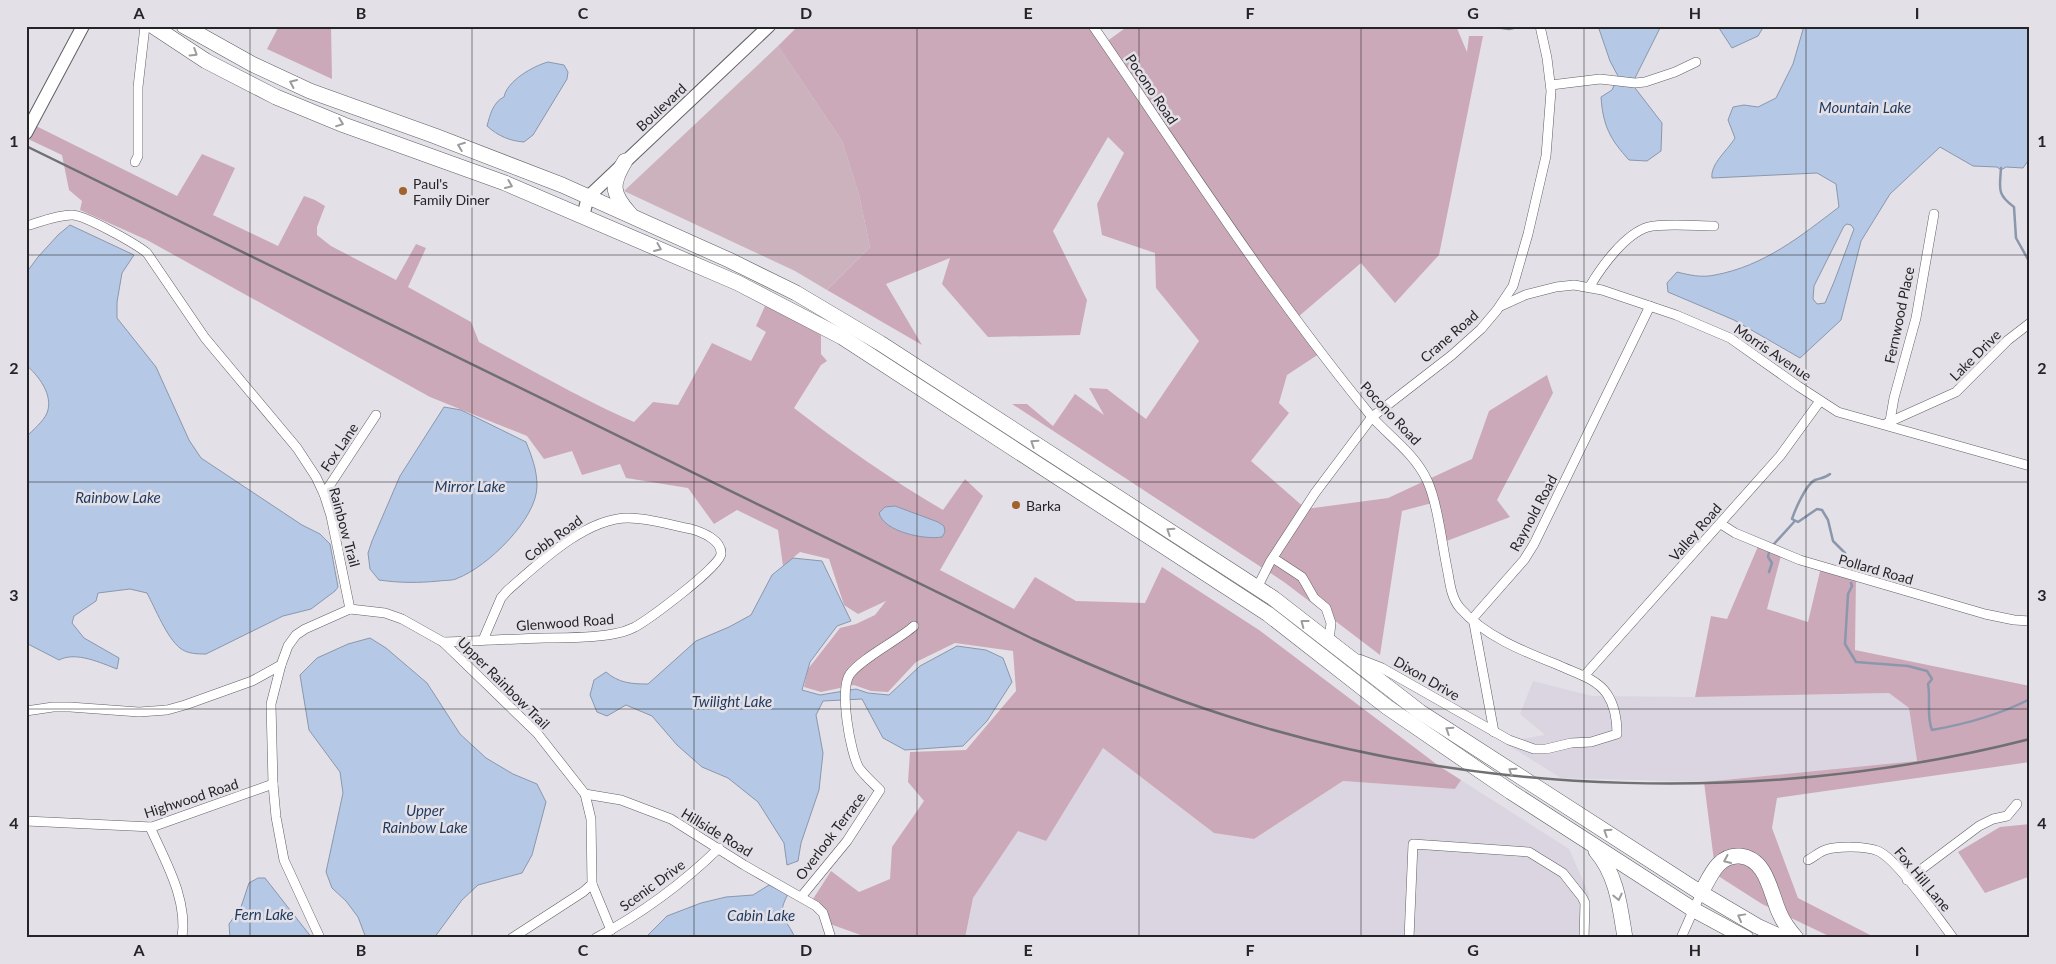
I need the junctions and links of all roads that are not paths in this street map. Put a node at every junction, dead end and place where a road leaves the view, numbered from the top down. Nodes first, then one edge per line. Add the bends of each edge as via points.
1 (83, 26) edge
2 (145, 26) edge
3 (153, 26) edge
4 (184, 26) edge
5 (769, 26) edge
6 (1093, 26) edge
7 (1540, 26) edge
8 (1696, 62) dead end
9 (1551, 85) junction
10 (26, 133) edge
11 (625, 161) junction
12 (135, 162) dead end
13 (588, 197) junction
14 (1934, 214) dead end
15 (583, 216) junction
16 (632, 216) junction
17 (26, 226) edge
18 (1714, 226) dead end
19 (1590, 286) junction
20 (1500, 306) junction
21 (1650, 306) junction
22 (2030, 323) edge
23 (1820, 401) junction
24 (376, 415) dead end
25 (1372, 417) junction
26 (1890, 421) junction
27 (1881, 425) junction
28 (2030, 466) edge
29 (324, 494) junction
30 (1721, 524) junction
31 (721, 556) joint
32 (1273, 558) junction
33 (1257, 588) junction
34 (350, 609) junction
35 (1473, 619) junction
36 (2030, 621) edge
37 (914, 626) dead end
38 (483, 640) junction
39 (1329, 641) junction
40 (443, 642) junction
41 (1344, 653) junction
42 (281, 665) junction
43 (1584, 676) junction
44 (26, 710) edge
45 (1494, 732) junction
46 (273, 784) junction
47 (585, 794) junction
48 (2017, 804) dead end
49 (26, 821) edge
50 (150, 827) junction
51 (1587, 840) junction
52 (718, 848) junction
53 (1808, 860) dead end
54 (1907, 880) junction
55 (592, 884) junction
56 (1701, 893) junction
57 (802, 897) junction
58 (1694, 910) junction
59 (611, 930) junction
60 (182, 938) edge
61 (320, 938) edge
62 (512, 938) edge
63 (596, 938) edge
64 (831, 938) edge
65 (1409, 938) edge
66 (1584, 938) edge
67 (1625, 938) edge
68 (1681, 938) edge
69 (1746, 938) edge
70 (1783, 938) edge
71 (1796, 938) edge
72 (1953, 938) edge

1 - 10 main road
2 - 12 street via 138,87 138,156
3 -> 15 highway via 206,61 290,104 474,171
13 -> 4 highway via 310,90 252,64
5 - 11 main road, Boulevard
6 - 25 street, Pocono Road via 1238,240 1298,324
7 - 9 street, Crane Road
8 - 9 street via 1657,79 1635,83 1606,79
9 - 20 street, Crane Road via 1552,106 1543,176 1516,277
11 - 13 main road, Boulevard
11 - 16 highway via 614,184 615,193
13 - 15 main road
13 - 16 highway
14 - 26 street, Fernwood Place via 1916,318
15 -> 51 highway via 738,283 842,337 1268,614 1395,713
33 -> 16 highway via 880,343 796,293
17 - 29 street, Rainbow Trail via 76,215 147,253 205,338 297,448
18 - 19 street via 1648,227 1631,237 1609,258
19 - 20 street, Morris Avenue via 1556,287
19 - 21 street, Morris Avenue
20 - 25 street, Crane Road via 1464,345
21 - 23 street, Morris Avenue via 1730,338
21 - 35 street, Raynold Road via 1534,544
22 - 26 street, Lake Drive via 2008,340 1956,392
23 - 27 street, Morris Avenue via 1838,412
23 - 30 street, Valley Road via 1780,456
24 - 29 street, Fox Lane
25 - 32 street, Crane Road via 1315,493
25 - 35 street, Pocono Road via 1409,451 1427,480 1451,590 1460,608
26 - 27 street, Lake Drive
27 - 28 street, Morris Avenue
29 - 34 street, Rainbow Trail
30 - 36 street, Pollard Road via 1800,560 1986,614
30 - 43 street, Valley Road
31 - 38 street, Glenwood Road via 691,586 634,627 614,634 581,637
31 - 38 street, Cobb Road via 714,541 696,530 640,519 603,522 580,533 507,591
32 - 33 street, Crane Road
32 - 39 street via 1302,577 1314,598 1326,608 1331,623
39 -> 33 highway
34 - 40 street, Upper Rainbow Trail via 385,612
34 - 42 street via 296,635
35 - 43 street, Pocono Road via 1496,637
35 - 45 street
37 - 57 street, Overlook Terrace via 858,666 846,682 854,758 880,790 847,841
38 - 40 street, Glenwood Road
39 - 41 highway
40 - 47 street, Upper Rainbow Trail via 528,723
41 - 45 street, Dixon Drive via 1382,668
56 -> 41 highway via 1420,712
42 - 44 street via 252,681 167,710 139,712 53,707
42 - 46 street via 272,704
43 - 45 street, Pocono Road via 1607,694 1616,718 1617,734 1546,749 1534,748
46 - 50 street, Highwood Road
46 - 61 street via 284,860
47 - 52 street, Hillside Road via 621,800 671,819
47 - 55 street, Upper Rainbow Trail via 591,819
48 - 54 street via 2007,816 1979,826
49 - 50 street, Highwood Road
50 - 60 street via 178,891
51 - 58 highway
51 -> 67 highway via 1607,862 1614,880
52 - 57 street, Hillside Road
52 - 59 street, Scenic Drive via 683,881
53 - 54 street, Fox Hill Lane via 1825,850 1868,848 1888,857
54 - 72 street, Fox Hill Lane
55 - 59 street
55 - 62 street
56 - 58 street
70 -> 56 highway
71 -> 56 highway via 1784,923 1761,868 1749,858 1734,856 1723,860
57 - 64 street via 823,914
58 - 68 street
58 - 69 highway
59 - 63 street, Scenic Drive
65 - 66 street via 1413,844 1529,852 1544,860 1563,873 1582,897 1585,903

